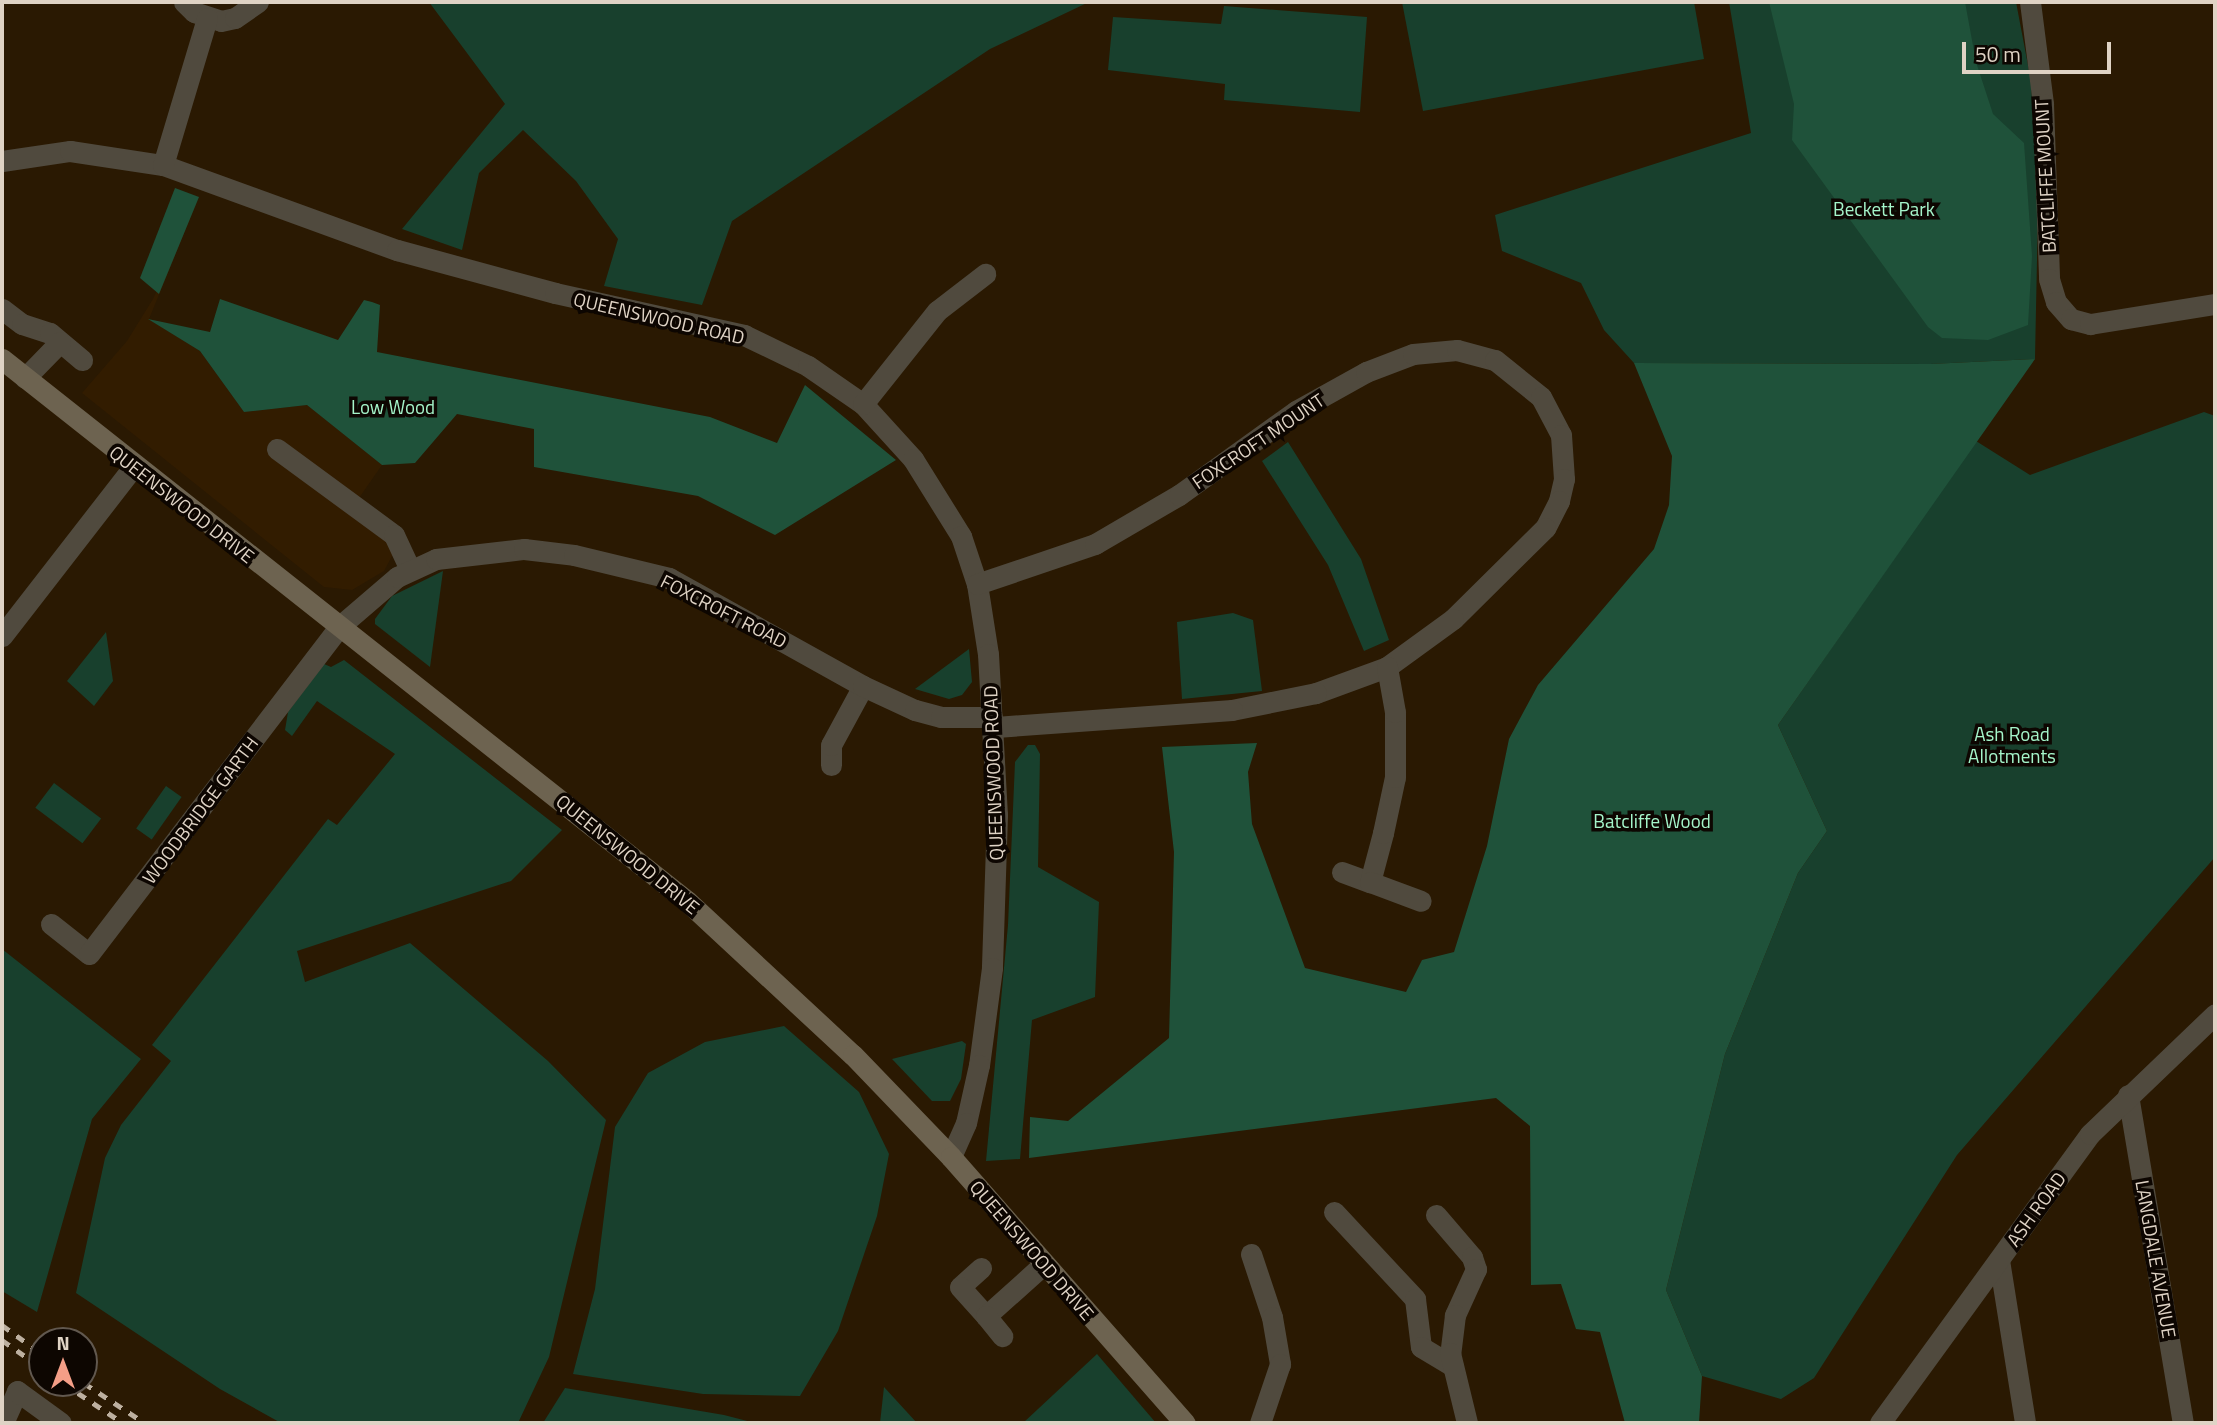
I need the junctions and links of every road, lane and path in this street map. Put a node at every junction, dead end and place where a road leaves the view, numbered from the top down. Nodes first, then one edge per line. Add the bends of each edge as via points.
1 (184, 2) edge
2 (258, 2) edge
3 (2030, 2) edge
4 (207, 18) junction
5 (2, 161) edge
6 (163, 165) junction
7 (985, 274) dead end
8 (2215, 304) edge
9 (2, 309) edge
10 (60, 342) junction
11 (2, 359) edge
12 (82, 360) dead end
13 (25, 378) junction
14 (863, 404) junction
15 (277, 449) dead end
16 (134, 466) junction
17 (410, 569) junction
18 (977, 584) junction
19 (340, 626) junction
20 (2, 636) edge
21 (1387, 667) junction
22 (863, 687) junction
23 (993, 722) junction
24 (831, 765) dead end
25 (1342, 872) dead end
26 (1370, 882) junction
27 (1421, 901) dead end
28 (51, 924) dead end
29 (2215, 1014) edge
30 (2128, 1095) junction
31 (951, 1157) junction
32 (1334, 1212) dead end
33 (1436, 1215) dead end
34 (1251, 1254) dead end
35 (1999, 1260) junction
36 (1044, 1264) junction
37 (981, 1268) dead end
38 (986, 1316) junction
39 (1002, 1336) dead end
40 (1453, 1366) junction
41 (3, 1423) edge
42 (61, 1423) edge
43 (1185, 1423) edge
44 (1260, 1423) edge
45 (1467, 1423) edge
46 (1880, 1423) edge
47 (2025, 1423) edge
48 (2183, 1423) edge

1 - 4 street
2 - 4 street via 235,18
3 - 8 street, BATCLIFFE MOUNT via 2044,117 2049,279 2059,307 2076,322 2090,324
4 - 6 street
5 - 6 street, QUEENSWOOD ROAD via 70,151
6 - 14 street, QUEENSWOOD ROAD via 397,250 555,293 744,335 808,366
7 - 14 street via 937,311
9 - 10 street
10 - 12 street
10 - 13 street
11 - 13 street, QUEENSWOOD DRIVE
13 - 16 street, QUEENSWOOD DRIVE
14 - 18 street, QUEENSWOOD ROAD via 938,493 961,536
15 - 17 street via 394,535
16 - 19 street, QUEENSWOOD DRIVE
16 - 20 street
17 - 19 street, FOXCROFT ROAD
17 - 22 street, FOXCROFT ROAD via 436,559 494,550 574,555 669,578
18 - 21 street, FOXCROFT MOUNT via 1095,544 1179,495 1296,411 1389,362 1438,350 1495,360 1541,397 1561,435 1564,479 1559,501 1520,557 1453,619
18 - 23 street, QUEENSWOOD ROAD
19 - 28 street, WOODBRIDGE GARTH via 89,954
19 - 31 street, QUEENSWOOD DRIVE via 687,901 853,1055
21 - 23 street, FOXCROFT MOUNT via 1316,693 1232,709
21 - 26 street via 1395,712 1395,777
22 - 23 street, FOXCROFT ROAD via 941,718
22 - 24 street via 831,746
23 - 31 street, QUEENSWOOD ROAD via 997,815 992,968 979,1065 966,1123
25 - 26 street
26 - 27 street
29 - 30 street, ASH ROAD
30 - 35 street, ASH ROAD via 2090,1134
30 - 48 street, LANGDALE AVENUE
31 - 36 street, QUEENSWOOD DRIVE
32 - 40 street via 1415,1299 1421,1347
33 - 40 street via 1472,1257 1476,1269 1455,1315 1450,1353
34 - 44 street via 1272,1317 1280,1363
35 - 46 street, ASH ROAD
35 - 47 street
36 - 38 street
36 - 43 street, QUEENSWOOD DRIVE
37 - 38 street via 960,1287
38 - 39 street
40 - 45 street
41 - 42 street via 17,1391

